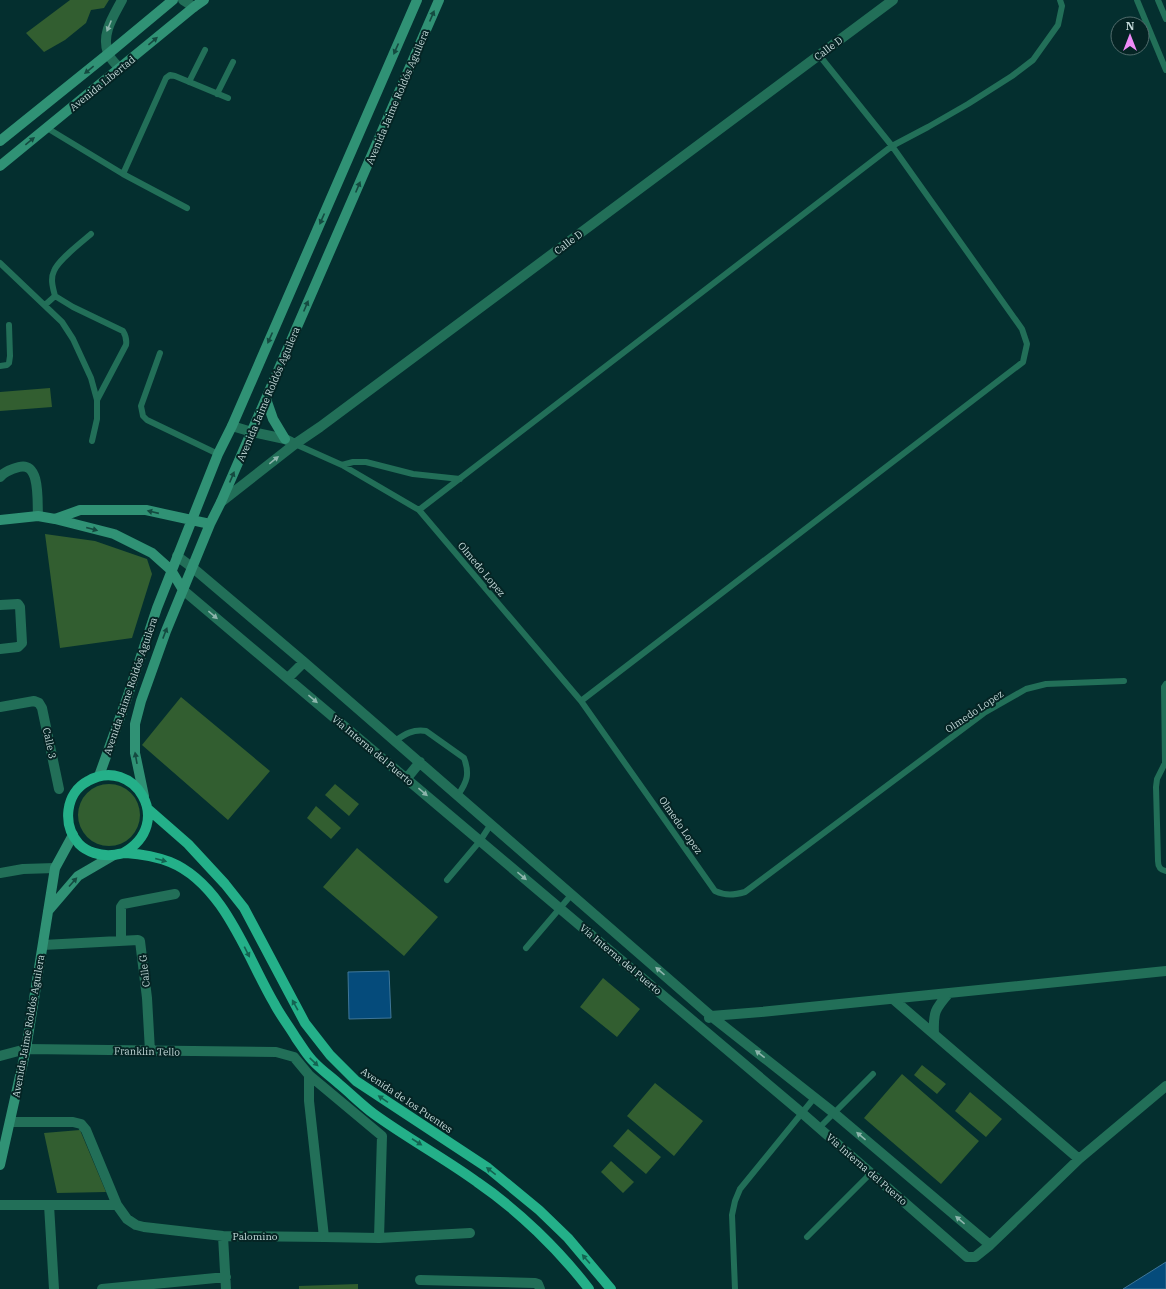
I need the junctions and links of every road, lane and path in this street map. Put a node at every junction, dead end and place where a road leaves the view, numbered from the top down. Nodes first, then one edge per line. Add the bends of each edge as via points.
1 (122, 0) edge
2 (173, 0) edge
3 (184, 0) edge
4 (204, 0) edge
5 (417, 0) edge
6 (439, 0) edge
7 (893, 0) edge
8 (1060, 0) edge
9 (1137, 0) edge
10 (1158, 0) edge
11 (194, 7) junction
12 (1166, 19) edge
13 (205, 50) dead end
14 (108, 54) junction
15 (819, 55) junction
16 (233, 62) dead end
17 (120, 69) junction
18 (1166, 70) edge
19 (189, 82) junction
20 (217, 94) junction
21 (228, 98) dead end
22 (47, 128) junction
23 (0, 141) edge
24 (892, 146) junction
25 (0, 166) edge
26 (123, 174) junction
27 (187, 208) dead end
28 (91, 234) dead end
29 (0, 263) edge
30 (55, 296) junction
31 (45, 306) junction
32 (9, 325) dead end
33 (160, 352) dead end
34 (0, 366) edge
35 (266, 399) junction
36 (97, 400) junction
37 (232, 426) junction
38 (252, 432) junction
39 (285, 439) junction
40 (92, 441) dead end
41 (295, 444) junction
42 (218, 454) junction
43 (342, 465) junction
44 (0, 477) edge
45 (460, 479) junction
46 (222, 502) junction
47 (419, 510) junction
48 (38, 516) junction
49 (55, 518) junction
50 (0, 520) edge
51 (191, 521) junction
52 (210, 524) junction
53 (177, 556) junction
54 (193, 568) junction
55 (171, 570) junction
56 (183, 590) junction
57 (0, 605) edge
58 (0, 649) edge
59 (304, 662) junction
60 (288, 678) junction
61 (1124, 681) dead end
62 (1166, 684) edge
63 (127, 698) junction
64 (141, 701) junction
65 (581, 701) junction
66 (0, 707) edge
67 (395, 741) junction
68 (420, 762) junction
69 (99, 776) junction
70 (407, 778) junction
71 (59, 789) dead end
72 (458, 795) junction
73 (144, 796) junction
74 (148, 809) junction
75 (492, 824) junction
76 (73, 835) junction
77 (480, 841) junction
78 (118, 854) junction
79 (55, 868) junction
80 (1166, 871) edge
81 (0, 873) edge
82 (447, 880) dead end
83 (175, 894) dead end
84 (572, 894) junction
85 (560, 908) junction
86 (48, 911) junction
87 (121, 940) junction
88 (43, 945) junction
89 (526, 948) dead end
90 (1166, 971) edge
91 (949, 993) junction
92 (893, 999) junction
93 (711, 1016) junction
94 (700, 1026) junction
95 (934, 1034) junction
96 (26, 1050) junction
97 (150, 1051) junction
98 (0, 1056) edge
99 (873, 1074) dead end
100 (310, 1075) junction
101 (1166, 1086) edge
102 (815, 1097) junction
103 (802, 1113) junction
104 (834, 1113) junction
105 (10, 1122) junction
106 (819, 1128) junction
107 (1079, 1159) junction
108 (0, 1165) edge
109 (871, 1173) junction
110 (0, 1205) edge
111 (49, 1205) junction
112 (117, 1205) junction
113 (470, 1233) dead end
114 (224, 1236) junction
115 (324, 1236) junction
116 (807, 1237) dead end
117 (379, 1238) junction
118 (990, 1245) junction
119 (226, 1276) junction
120 (420, 1280) dead end
121 (54, 1289) edge
122 (102, 1289) edge
123 (226, 1289) edge
124 (540, 1289) edge
125 (589, 1289) edge
126 (611, 1289) edge
127 (735, 1289) edge

1 -> 14 street via 107,29
2 - 14 street, Avenida Libertad
3 - 11 street
4 - 11 street, Avenida Libertad
5 -> 37 street, Avenida Jaime Roldós Aguilera
35 -> 6 street, Avenida Jaime Roldós Aguilera
7 - 15 street, Calle D
8 - 24 lane via 1062,6 1058,25 1033,60 968,104
9 - 18 lane
10 - 12 lane
17 -> 11 street, Avenida Libertad
13 - 19 lane
14 - 17 street
14 -> 23 street, Avenida Libertad
15 - 24 lane
15 - 41 street, Calle D
16 - 20 lane
17 - 22 street, Avenida Libertad
19 - 20 lane
19 - 26 lane via 175,76 166,78
20 - 21 lane
25 -> 22 street, Avenida Libertad
22 - 26 lane
24 - 45 lane
24 - 65 lane via 1022,328 1027,344 1023,362
26 - 27 lane
28 - 30 lane via 54,270 52,283
29 - 31 lane
30 - 31 lane
30 - 36 lane via 123,332 126,337 126,345
31 - 36 lane via 62,322 73,339 91,378
32 - 34 lane via 10,359 7,364
33 - 42 lane via 141,406 143,416
35 - 38 street, Avenida Jaime Roldós Aguilera
35 - 39 street via 273,419
36 - 40 lane via 97,419
37 - 38 street
37 - 42 street, Avenida Jaime Roldós Aguilera
38 - 39 street
46 -> 38 street, Avenida Jaime Roldós Aguilera
39 - 41 street
41 - 43 lane, Olmedo Lopez
46 -> 41 street, Calle D
42 - 51 street, Avenida Jaime Roldós Aguilera
43 - 45 lane via 366,462 413,474
43 - 47 lane, Olmedo Lopez
44 - 48 street via 11,469 23,466 34,472
45 - 47 lane
46 - 52 street, Avenida Jaime Roldós Aguilera
47 - 65 lane, Olmedo Lopez
48 - 49 street, Via Interna del Puerto
48 - 50 street, Via Interna del Puerto
51 -> 49 street via 146,510 80,510
49 -> 55 street, Via Interna del Puerto via 114,534 152,553
51 - 52 street
51 - 53 street, Avenida Jaime Roldós Aguilera
52 - 54 street, Avenida Jaime Roldós Aguilera
53 - 54 street, Via Interna del Puerto
53 - 55 street, Avenida Jaime Roldós Aguilera
54 - 56 street, Avenida Jaime Roldós Aguilera
54 - 59 street, Via Interna del Puerto
55 - 56 street, Via Interna del Puerto
55 - 63 street, Avenida Jaime Roldós Aguilera
56 -> 60 street, Via Interna del Puerto
64 -> 56 street, Avenida Jaime Roldós Aguilera
57 - 58 street via 15,603 20,607 22,643 18,647
59 - 60 street
59 - 67 street, Via Interna del Puerto
60 -> 70 street, Via Interna del Puerto
61 - 65 lane, Olmedo Lopez via 1046,684 1026,689 984,713 745,892 734,895 715,891
62 - 80 lane via 1165,763 1156,787 1158,866
63 - 64 street
63 - 69 street, Avenida Jaime Roldós Aguilera
73 -> 64 street, Avenida Jaime Roldós Aguilera via 135,753 135,724
66 - 71 street, Calle 3 via 34,701 39,703
67 - 68 street, Via Interna del Puerto
67 - 72 lane via 407,733 426,731 464,758 467,764 467,778
68 - 70 street
68 - 72 street, Via Interna del Puerto
69 - 73 main road via 125,779
69 - 76 main road via 87,781 71,799 68,824
70 -> 77 street, Via Interna del Puerto
72 - 75 street, Via Interna del Puerto
73 - 74 main road
74 - 78 main road via 146,830 140,840 132,848
126 -> 74 main road, Avenida de los Puentes via 568,1238 539,1210 488,1168 356,1081 330,1055 305,1023 244,908 188,844
75 - 77 lane
75 - 84 street, Via Interna del Puerto
76 - 78 main road via 80,845 90,852 102,856
76 - 79 street, Avenida Jaime Roldós Aguilera
77 - 82 lane
77 -> 85 street, Via Interna del Puerto
86 -> 78 street via 78,876
78 -> 125 main road via 148,856 170,862 187,870 198,880 211,893 232,923 274,1004 311,1060 373,1113 479,1183 530,1224
79 - 81 street
79 - 86 street, Avenida Jaime Roldós Aguilera
83 - 87 street via 123,904
84 - 85 lane
93 -> 84 street, Via Interna del Puerto
85 - 89 lane
85 - 94 street, Via Interna del Puerto
86 - 88 street, Avenida Jaime Roldós Aguilera
87 - 88 street, Calle G
87 - 97 street, Calle G via 138,940 141,944
88 - 96 street, Avenida Jaime Roldós Aguilera
90 - 91 street
91 - 92 street
91 - 95 street via 935,1011
92 - 93 street
92 - 95 street
93 - 94 street
102 -> 93 street, Via Interna del Puerto
94 - 103 street, Via Interna del Puerto
95 - 107 street
96 - 97 street, Franklin Tello
96 - 98 street, Franklin Tello
96 - 105 street, Avenida Jaime Roldós Aguilera
97 - 100 street, Franklin Tello via 276,1052 294,1056
99 - 104 lane
100 - 115 street via 309,1101
100 - 117 street via 382,1136
101 - 107 street
102 - 103 lane
102 - 104 street, Via Interna del Puerto
103 - 106 street, Via Interna del Puerto
103 - 127 lane via 740,1190 735,1202 732,1215
104 - 106 lane
118 -> 104 street, Via Interna del Puerto
105 - 108 street, Avenida Jaime Roldós Aguilera
105 - 112 street, Palomino via 81,1124 86,1130
106 - 109 street, Via Interna del Puerto
107 - 118 street
109 - 116 lane
109 - 118 street, Via Interna del Puerto via 967,1257 974,1257
110 - 111 street
111 - 112 street
111 - 121 street
112 - 114 street, Palomino via 127,1219 144,1228
113 - 117 street, Palomino
114 - 115 street, Palomino
114 - 119 street
115 - 117 street, Palomino
119 - 122 street
119 - 123 street
120 - 124 street via 536,1283

